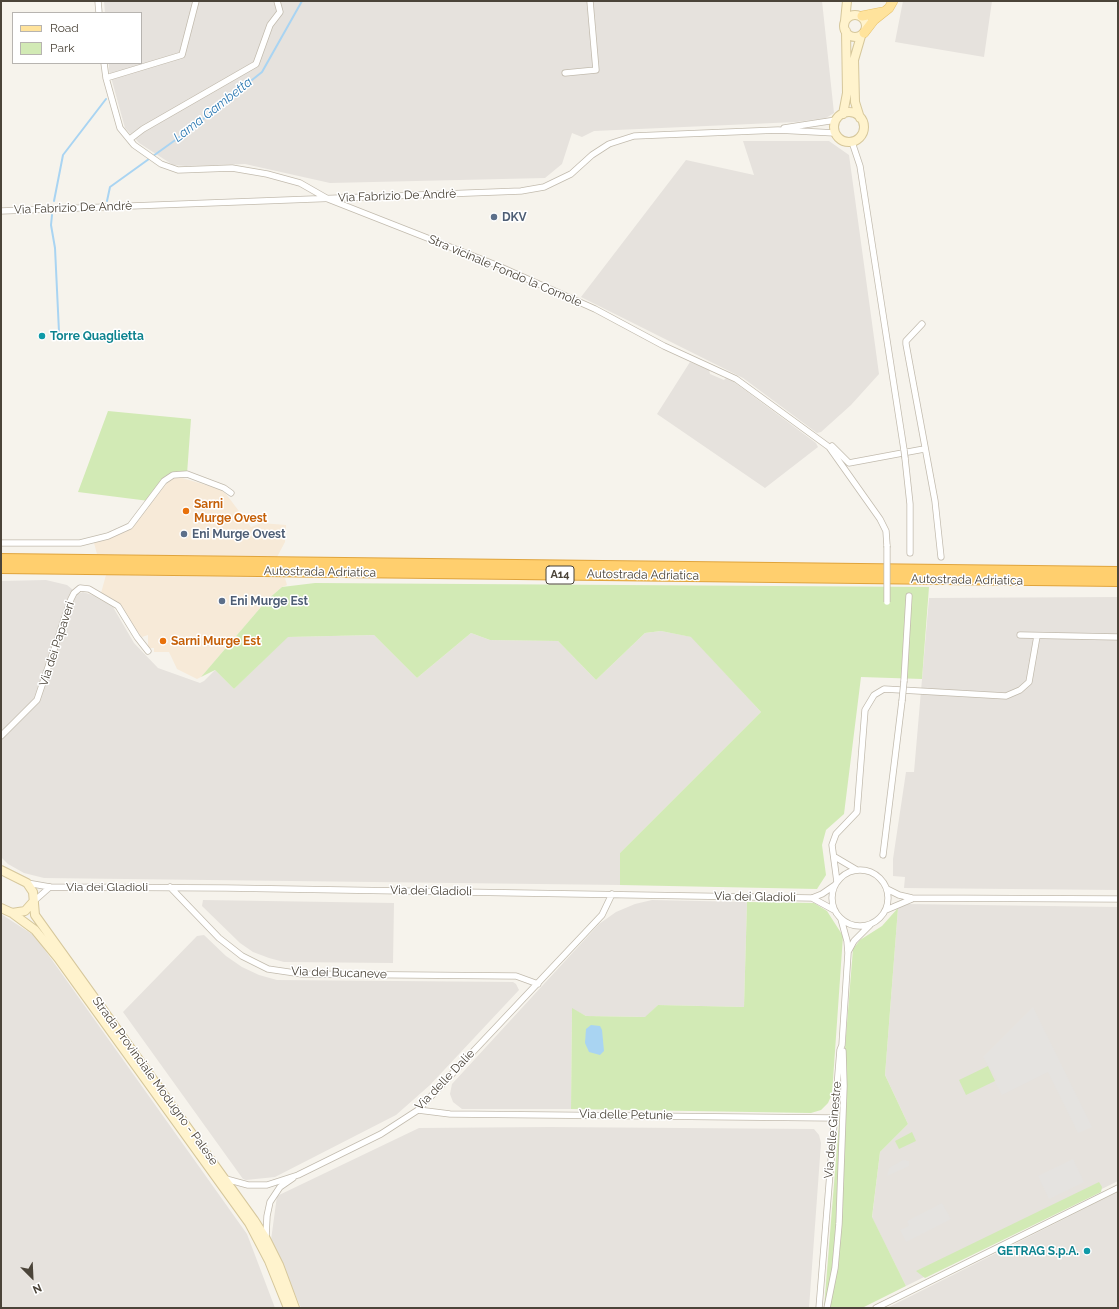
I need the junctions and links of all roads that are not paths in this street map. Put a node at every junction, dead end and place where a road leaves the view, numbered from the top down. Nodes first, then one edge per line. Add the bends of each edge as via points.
1 (98, 1) edge
2 (196, 1) edge
3 (277, 1) edge
4 (590, 1) edge
5 (847, 1) edge
6 (851, 1) edge
7 (893, 1) edge
8 (99, 12) edge
9 (883, 12) junction
10 (858, 15) junction
11 (845, 21) junction
12 (846, 31) junction
13 (862, 34) junction
14 (104, 64) edge
15 (565, 73) dead end
16 (106, 78) junction
17 (839, 117) junction
18 (860, 118) junction
19 (778, 130) junction
20 (835, 133) junction
21 (130, 139) junction
22 (852, 142) junction
23 (328, 199) junction
24 (1, 211) edge
25 (922, 324) dead end
26 (829, 447) junction
27 (924, 449) junction
28 (231, 493) dead end
29 (1, 543) edge
30 (910, 553) dead end
31 (941, 558) dead end
32 (1, 559) edge
33 (1, 568) edge
34 (1118, 572) edge
35 (1118, 581) edge
36 (909, 596) dead end
37 (886, 602) dead end
38 (1020, 635) dead end
39 (1037, 636) junction
40 (1118, 637) edge
41 (148, 651) dead end
42 (1, 736) edge
43 (883, 855) dead end
44 (835, 857) junction
45 (1, 866) edge
46 (857, 870) junction
47 (4, 872) edge
48 (27, 883) junction
49 (836, 884) junction
50 (50, 887) junction
51 (170, 887) junction
52 (887, 889) junction
53 (612, 894) junction
54 (812, 898) junction
55 (912, 898) junction
56 (1118, 900) edge
57 (33, 902) junction
58 (1, 908) edge
59 (835, 910) junction
60 (886, 910) junction
61 (12, 913) junction
62 (841, 919) junction
63 (870, 925) junction
64 (848, 953) junction
65 (538, 984) junction
66 (842, 1045) junction
67 (418, 1110) junction
68 (834, 1118) junction
69 (298, 1175) junction
70 (226, 1179) junction
71 (1118, 1188) edge
72 (266, 1239) junction
73 (288, 1308) edge
74 (295, 1308) edge
75 (819, 1308) edge
76 (827, 1308) edge
77 (876, 1308) edge

1 - 8 street
2 - 16 street via 182,55
3 - 21 street via 280,12 270,25 256,64
4 - 15 street via 596,70
5 - 11 main road
6 - 10 main road
7 - 9 main road
9 - 10 main road
9 - 13 main road
10 - 11 main road
10 - 13 main road via 867,26
11 - 12 main road
12 - 13 main road via 852,36
12 - 17 main road via 847,93
13 - 18 main road via 854,60 855,102
14 - 16 street, Stra vicinale Fondo la Cornole
16 - 21 street, Stra vicinale Fondo la Cornole via 120,128
17 - 18 main road via 852,113
17 - 19 street
17 - 20 main road via 834,126
18 - 22 main road via 864,127 863,132
19 - 20 street
19 - 23 street, Via Fabrizio De Andrè via 634,136 609,144 571,174 544,187 521,191
20 - 22 main road via 842,140
21 - 23 street, Stra vicinale Fondo la Cornole via 161,164 178,170 232,168 267,174 300,183
22 - 30 street, bridge via 860,166 904,450 910,504
23 - 24 street, Via Fabrizio De Andrè
23 - 26 street, Stra vicinale Fondo la Cornole via 496,265 594,309 664,346 736,379
25 - 27 street via 906,344
26 - 27 street via 832,445 849,463
26 - 37 street, Stra vicinale Fondo la Cornole, bridge via 880,519 886,532
27 - 31 street via 935,501
28 - 29 street via 187,474 173,474 164,481 130,526 108,536 80,543
32 - 34 highway, Autostrada Adriatica / A14
33 - 35 highway, Autostrada Adriatica / A14
36 - 43 street, bridge via 902,701
38 - 39 street
39 - 40 street
39 - 44 street via 1029,682 1020,690 1006,696 884,689 874,695 865,710 857,812 836,834 832,845
41 - 42 street, Via dei Papaveri via 118,606 89,589 80,588 71,598 37,700
44 - 46 street
44 - 49 street
45 - 47 street
46 - 49 street, Via dei Gladioli via 848,872
46 - 52 street via 873,872 880,877
47 - 48 main road
48 - 50 street, Via dei Gladioli
48 - 57 main road, Strada Provinciale Modugno - Palese via 33,892
49 - 54 street, Via dei Gladioli
49 - 59 street via 832,903
50 - 51 street, Via dei Gladioli
50 - 57 street
51 - 53 street, Via dei Gladioli
51 - 65 street, Via dei Bucaneve via 219,938 242,956 268,969 302,974 516,976
52 - 55 street
52 - 60 street via 889,900
53 - 54 street, Via dei Gladioli
53 - 65 street, Via delle Dalie via 602,916
54 - 59 street, Via dei Gladioli
55 - 56 street
55 - 60 street
57 - 61 main road via 25,911
57 - 70 main road, Strada Provinciale Modugno - Palese via 35,915
58 - 61 main road, Strada Provinciale Modugno - Palese
59 - 62 street, Via dei Gladioli
60 - 63 street via 883,916
61 - 73 main road, Strada Provinciale Modugno - Palese via 35,930 58,958 249,1223 269,1261
62 - 63 street via 853,926
62 - 64 street, Via delle Ginestre
63 - 64 street, Via delle Ginestre via 854,941
64 - 66 street, Via delle Ginestre
65 - 67 street, Via delle Dalie
66 - 68 street, Via delle Ginestre
66 - 76 street via 844,1086 839,1224 835,1268
67 - 68 street, Via delle Petunie via 450,1114
67 - 69 street, Via delle Dalie via 381,1134
68 - 75 street, Via delle Ginestre
69 - 70 street, Via delle Dalie via 266,1185 248,1185
69 - 72 street via 280,1187 270,1202 266,1216
70 - 72 main road, Strada Provinciale Modugno - Palese
71 - 77 street
72 - 74 main road, Strada Provinciale Modugno - Palese

